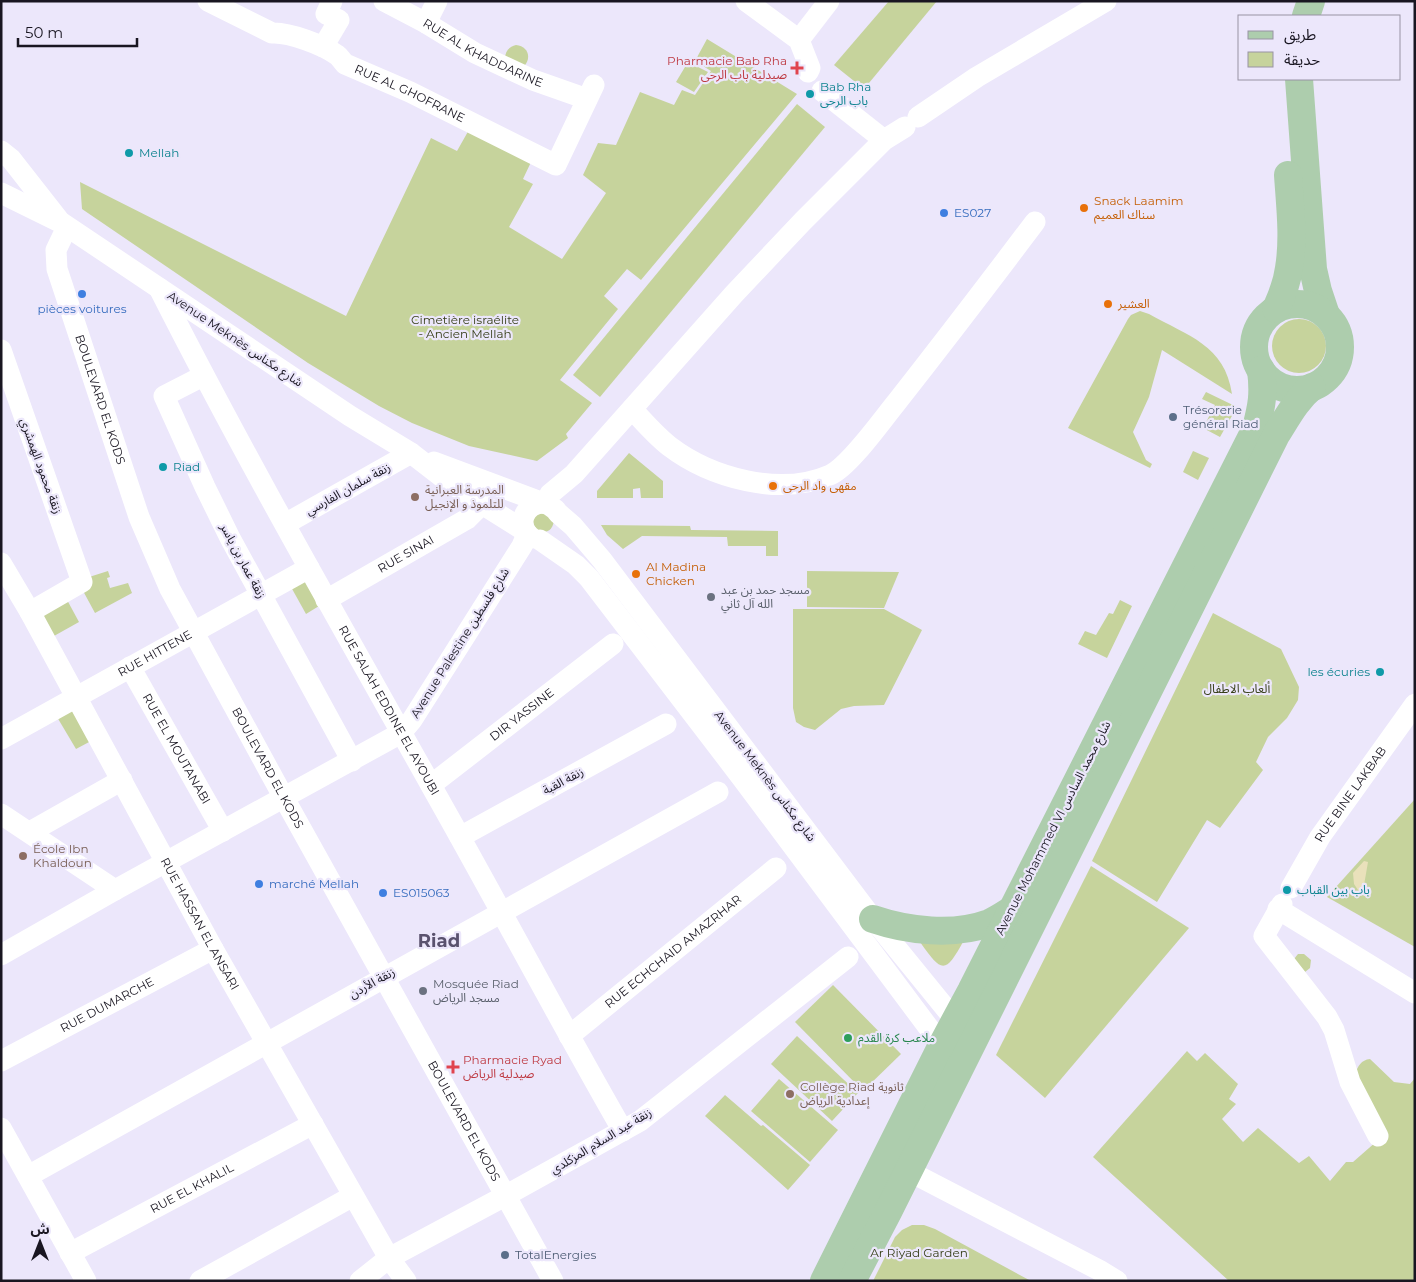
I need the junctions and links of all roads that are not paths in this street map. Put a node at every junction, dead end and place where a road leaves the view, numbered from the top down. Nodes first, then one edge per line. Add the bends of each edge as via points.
1 (208, 1) edge
2 (332, 1) edge
3 (384, 1) edge
4 (437, 1) edge
5 (746, 1) edge
6 (829, 1) edge
7 (1106, 1) edge
8 (1292, 1) edge
9 (1310, 1) edge
10 (1288, 15) edge
11 (1306, 15) edge
12 (426, 23) junction
13 (799, 40) junction
14 (323, 47) junction
15 (808, 72) dead end
16 (1280, 80) edge
17 (1299, 80) edge
18 (822, 91) dead end
19 (884, 140) junction
20 (6, 155) edge
21 (556, 165) joint
22 (1, 185) edge
23 (1, 193) edge
24 (1035, 222) dead end
25 (64, 225) junction
26 (159, 288) junction
27 (1276, 309) junction
28 (1326, 315) junction
29 (1, 350) edge
30 (1261, 370) junction
31 (204, 376) junction
32 (1312, 387) junction
33 (632, 409) junction
34 (411, 453) junction
35 (482, 504) junction
36 (551, 507) junction
37 (285, 524) junction
38 (530, 538) junction
39 (1, 563) edge
40 (309, 568) junction
41 (260, 595) junction
42 (326, 600) junction
43 (30, 612) junction
44 (193, 632) junction
45 (613, 644) dead end
46 (130, 667) junction
47 (75, 698) junction
48 (1415, 704) edge
49 (666, 724) dead end
50 (401, 733) junction
51 (1, 739) edge
52 (352, 760) junction
53 (122, 780) junction
54 (431, 785) junction
55 (718, 792) dead end
56 (284, 798) junction
57 (1, 814) edge
58 (223, 831) junction
59 (30, 832) junction
60 (460, 837) junction
61 (166, 863) junction
62 (776, 868) dead end
63 (115, 890) junction
64 (1284, 900) junction
65 (1013, 909) junction
66 (501, 912) junction
67 (873, 919) junction
68 (213, 949) junction
69 (1, 955) edge
70 (848, 957) dead end
71 (384, 976) junction
72 (1415, 993) edge
73 (947, 1011) junction
74 (924, 1022) junction
75 (568, 1036) junction
76 (973, 1040) junction
77 (266, 1043) junction
78 (942, 1045) junction
79 (1, 1061) edge
80 (959, 1068) junction
81 (313, 1124) junction
82 (1, 1128) edge
83 (623, 1131) junction
84 (1378, 1136) dead end
85 (897, 1165) junction
86 (28, 1176) junction
87 (353, 1196) junction
88 (505, 1196) junction
89 (70, 1253) junction
90 (389, 1258) junction
91 (86, 1281) edge
92 (200, 1281) edge
93 (360, 1281) edge
94 (406, 1281) edge
95 (553, 1281) edge
96 (824, 1281) edge
97 (852, 1281) edge
98 (1117, 1281) edge

1 - 14 street, RUE AL GHOFRANE via 272,33 282,33
2 - 14 street via 326,14 339,20
3 - 12 street, RUE AL KHADDARINE
4 - 12 street
5 - 13 street
6 - 13 street
7 - 19 street via 1016,53
8 - 10 main road
9 - 11 main road
12 - 21 street, RUE AL KHADDARINE via 475,53 524,76 590,92
13 - 15 street via 810,68
14 - 21 street, RUE AL GHOFRANE via 345,64 410,92
16 - 27 main road via 1290,246 1285,289
17 - 28 main road via 1313,269
18 - 19 street
19 - 33 street via 734,294
20 - 22 street via 14,169 13,175
20 - 25 street, Avenue Meknès شارع مكناس
23 - 25 street, Avenue Meknès شارع مكناس
24 - 33 street via 863,445 832,475 812,482 787,484 740,481 711,470 669,446
25 - 26 street, Avenue Meknès شارع مكناس
25 - 44 street, BOULEVARD EL KODS via 56,250 56,269 139,517
26 - 31 street, RUE SALAH EDDINE EL AYOUBI
26 - 34 street, Avenue Meknès شارع مكناس
27 - 28 main road via 1302,304
27 - 30 main road via 1262,322 1255,336 1254,350
28 - 32 main road via 1338,332 1340,352 1331,374
29 - 43 street, زنقة محمود الهمشري via 82,582
30 - 32 main road via 1270,381 1283,388
30 - 65 main road, Avenue Mohammed VI شارع محمد السادس via 1263,391 1256,428
31 - 37 street, RUE SALAH EDDINE EL AYOUBI
31 - 41 street, زنقة عمار بن ياسر via 164,396 205,487
32 - 76 main road, Avenue Mohammed VI شارع محمد السادس via 1298,401 1276,435
33 - 36 street via 574,474 569,488
34 - 35 street, Avenue Meknès شارع مكناس
34 - 36 street, Avenue Meknès شارع مكناس
34 - 37 street, زنقة سلمان الفارسي
35 - 38 street, Avenue Meknès شارع مكناس
35 - 42 street, RUE SINAI via 467,518
36 - 38 street via 560,522 557,531 550,538
36 - 38 street via 533,504 526,511 523,521
36 - 67 street, Avenue Meknès شارع مكناس via 573,526 602,560
37 - 40 street, RUE SALAH EDDINE EL AYOUBI
38 - 50 street, Avenue Palestine شارع فلسطين
38 - 74 street, Avenue Meknès شارع مكناس via 561,554 589,578
39 - 43 street, RUE HASSAN EL ANSARI
40 - 41 street, RUE HITTENE
40 - 42 street, RUE SALAH EDDINE EL AYOUBI
41 - 44 street, RUE HITTENE
41 - 52 street, زنقة عمار بن ياسر
42 - 50 street, RUE SALAH EDDINE EL AYOUBI
43 - 47 street, RUE HASSAN EL ANSARI
44 - 46 street, RUE HITTENE
44 - 56 street, BOULEVARD EL KODS
45 - 54 street, DIR YASSINE
46 - 47 street, RUE HITTENE
46 - 58 street, RUE EL MOUTANABI
47 - 51 street, RUE HITTENE
47 - 53 street, RUE HASSAN EL ANSARI
48 - 64 street, RUE BINE LAKBAB via 1320,837
49 - 60 street, زنقة القبة
50 - 52 street, Avenue Palestine شارع فلسطين
50 - 54 street, RUE SALAH EDDINE EL AYOUBI
52 - 56 street, Avenue Palestine شارع فلسطين
53 - 59 street
53 - 61 street, RUE HASSAN EL ANSARI
54 - 60 street, RUE SALAH EDDINE EL AYOUBI
55 - 66 street, زنقة الأردن
56 - 58 street, Avenue Palestine شارع فلسطين
56 - 71 street, BOULEVARD EL KODS
57 - 59 street
58 - 61 street, Avenue Palestine شارع فلسطين
59 - 63 street
60 - 66 street, RUE SALAH EDDINE EL AYOUBI
61 - 63 street, Avenue Palestine شارع فلسطين
61 - 68 street, RUE HASSAN EL ANSARI
62 - 75 street, RUE ECHCHAID AMAZRHAR
63 - 69 street, Avenue Palestine شارع فلسطين
64 - 72 street
64 - 84 street, RUE BINE LAKBAB via 1264,936 1327,1017 1350,1082
65 - 67 main road via 998,919 964,929 914,928
65 - 73 main road, Avenue Mohammed VI شارع محمد السادس
66 - 71 street, زنقة الأردن
66 - 75 street, RUE SALAH EDDINE EL AYOUBI
67 - 73 street, Avenue Meknès شارع مكناس
68 - 77 street, RUE HASSAN EL ANSARI
68 - 79 street, RUE DUMARCHE
70 - 83 street, زنقة عبد السلام المزكلدي
71 - 77 street, زنقة الأردن
71 - 88 street, BOULEVARD EL KODS
73 - 74 street
73 - 76 street, Avenue Meknès شارع مكناس
73 - 78 main road, Avenue Mohammed VI شارع محمد السادس
74 - 78 street, Avenue Meknès شارع مكناس
75 - 83 street, RUE SALAH EDDINE EL AYOUBI
76 - 80 main road, Avenue Mohammed VI شارع محمد السادس
77 - 81 street, RUE HASSAN EL ANSARI
77 - 86 street, زنقة الأردن
78 - 80 street, Avenue Meknès شارع مكناس
78 - 85 main road, Avenue Mohammed VI شارع محمد السادس
80 - 85 main road, Avenue Mohammed VI شارع محمد السادس
81 - 87 street, RUE HASSAN EL ANSARI
81 - 89 street, RUE EL KHALIL
82 - 86 street
83 - 88 street, زنقة عبد السلام المزكلدي
85 - 96 main road, Avenue Mohammed VI شارع محمد السادس
85 - 97 main road, Avenue Mohammed VI شارع محمد السادس
85 - 98 street
86 - 89 street
87 - 90 street, RUE HASSAN EL ANSARI
87 - 92 street
88 - 90 street, زنقة عبد السلام المزكلدي
88 - 95 street, BOULEVARD EL KODS
89 - 91 street
90 - 93 street, زنقة عبد السلام المزكلدي
90 - 94 street, RUE HASSAN EL ANSARI

